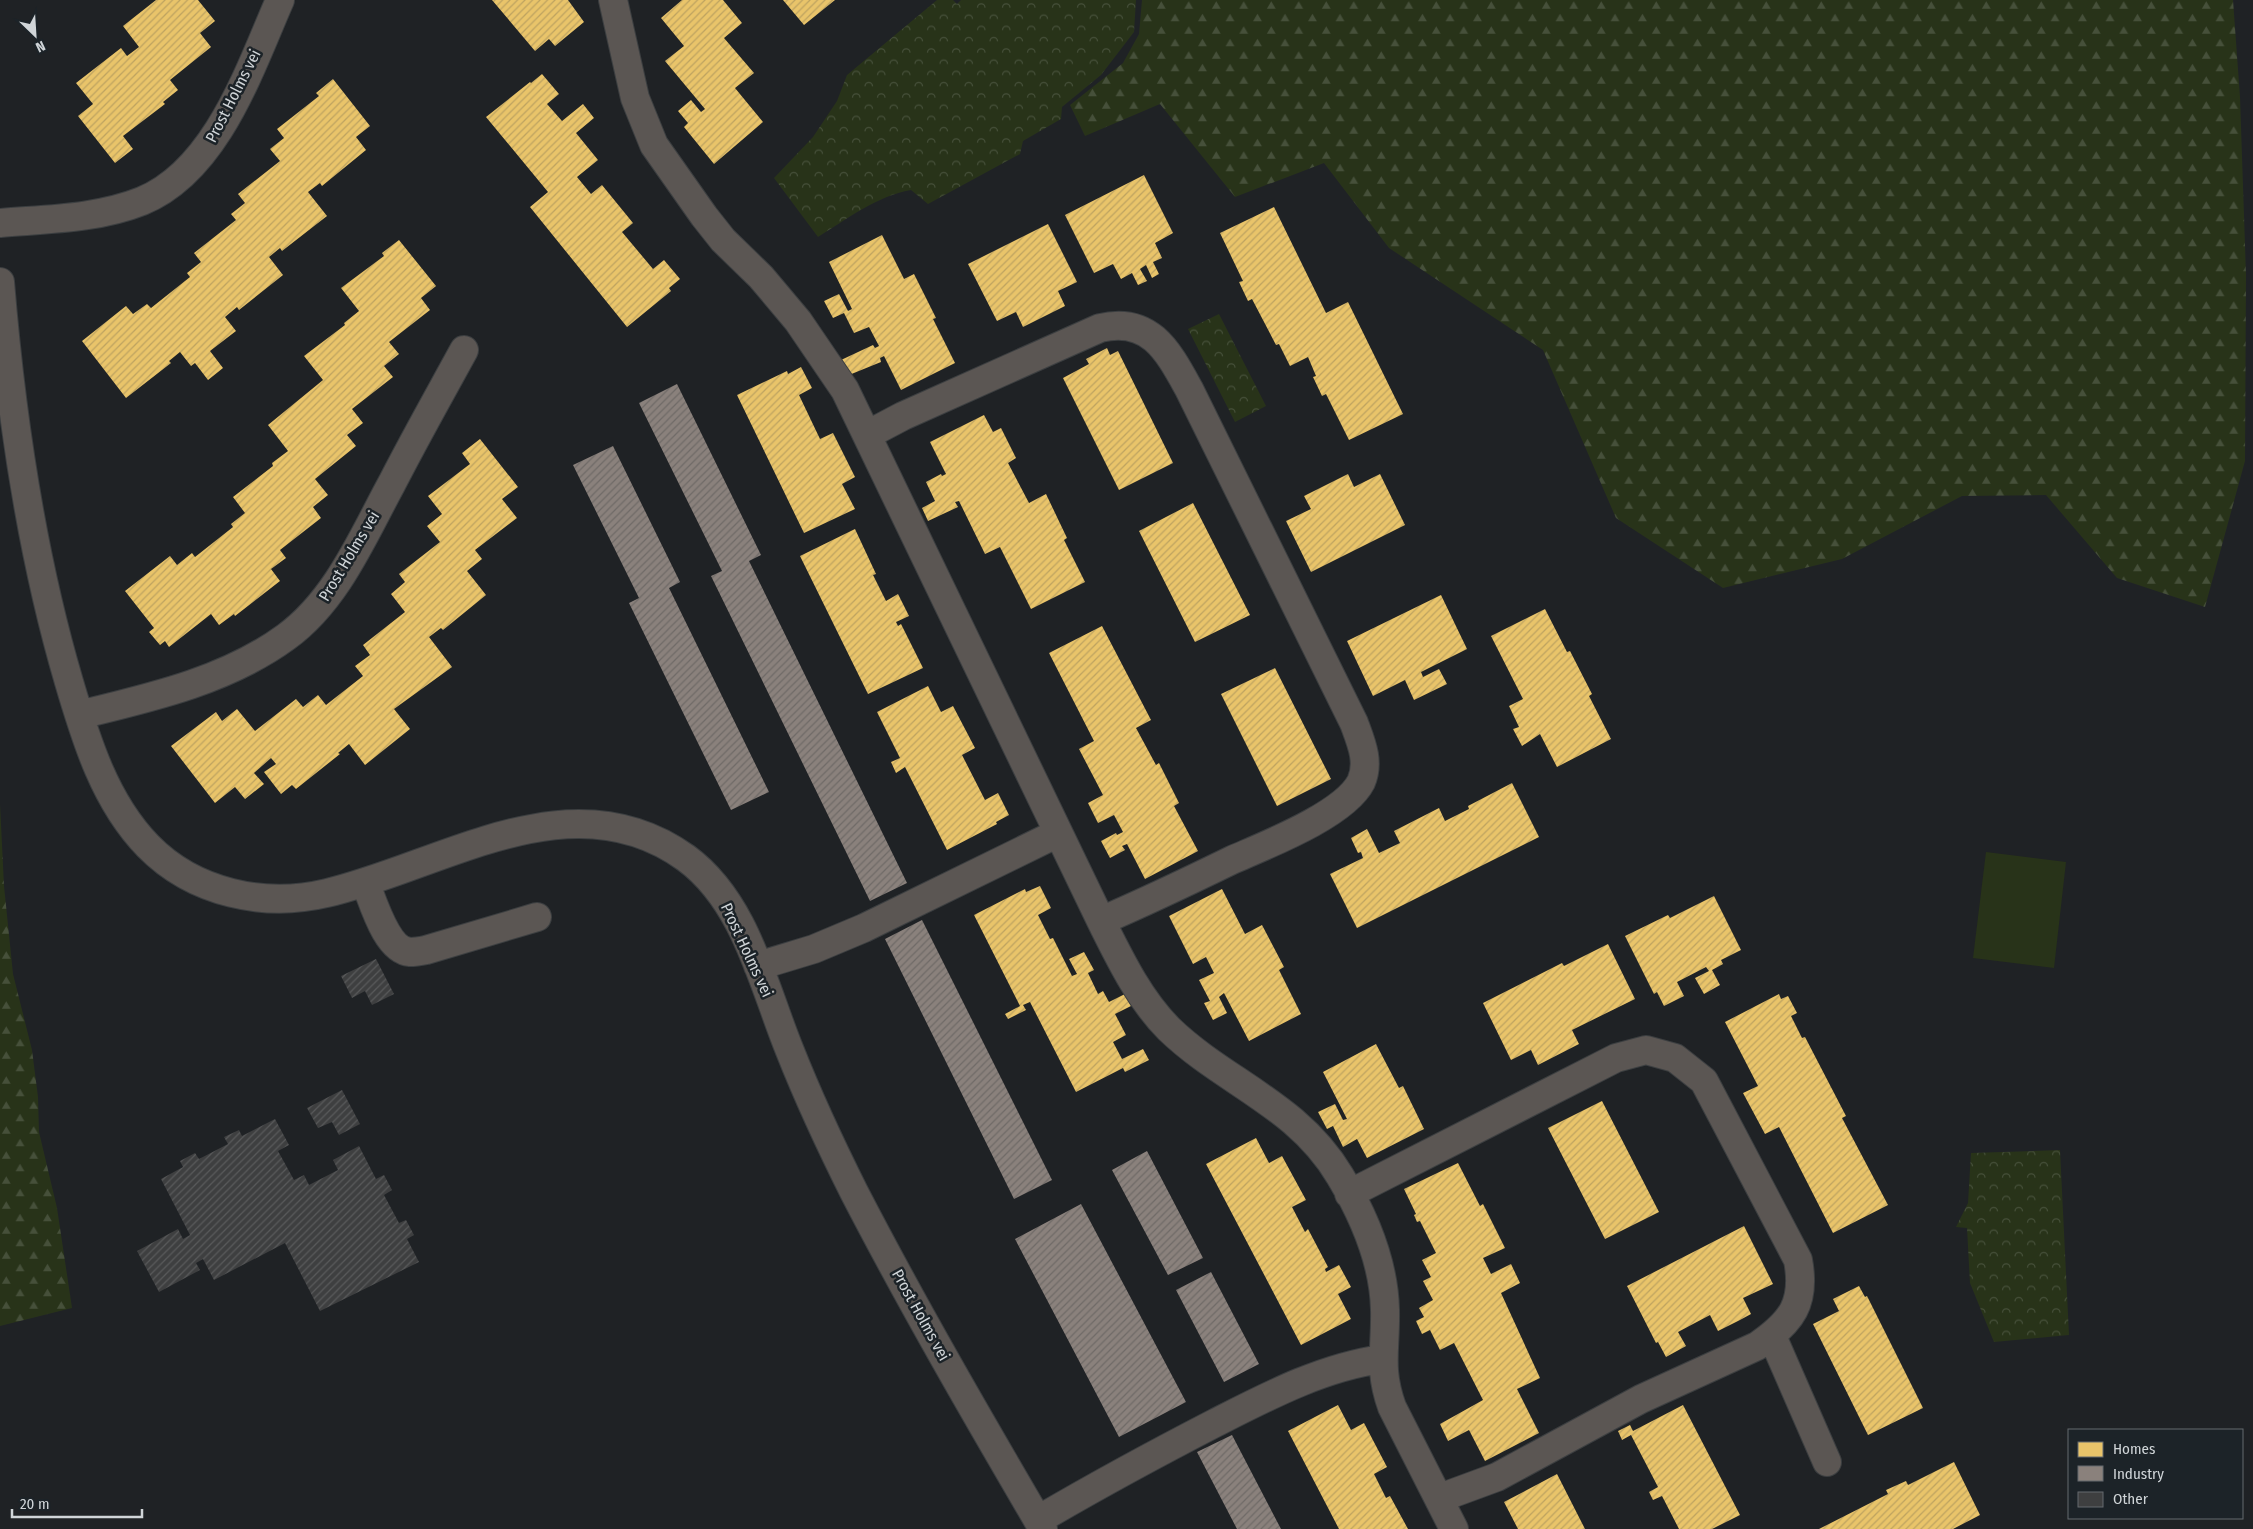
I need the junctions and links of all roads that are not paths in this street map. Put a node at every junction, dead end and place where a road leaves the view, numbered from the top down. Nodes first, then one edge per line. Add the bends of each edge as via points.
1 (280, 0) edge
2 (618, 1) edge
3 (0, 223) edge
4 (0, 282) edge
5 (464, 350) dead end
6 (867, 435) junction
7 (79, 715) junction
8 (1058, 833) junction
9 (365, 882) junction
10 (536, 917) dead end
11 (1101, 921) junction
12 (758, 966) junction
13 (1350, 1194) junction
14 (1772, 1336) junction
15 (1382, 1359) junction
16 (1827, 1462) dead end
17 (1440, 1498) junction
18 (1040, 1524) edge
19 (1454, 1529) edge

1 - 3 street, Prost Holms vei via 220,126 206,150 176,180 157,193 122,208 73,217
2 - 6 street via 635,98 654,145 723,240 761,277 813,340 845,390
4 - 7 street, Prost Holms vei via 14,405 34,532 47,597
5 - 7 street, Prost Holms vei via 359,545 333,588 304,623 266,650 219,673 148,698
6 - 8 street
6 - 11 street via 1100,328 1117,324 1135,326 1150,334 1174,362 1189,389 1354,723 1364,749 1365,766 1361,781 1343,803 1304,826
7 - 9 street, Prost Holms vei via 103,778 130,824 147,845 186,875 226,892 280,900 328,893
8 - 11 street
8 - 12 street via 864,928 814,949
9 - 10 street via 387,934 393,943 409,952 426,950
9 - 12 street, Prost Holms vei via 530,828 563,824 616,827 659,841 706,876 731,908
11 - 13 street via 1138,990 1169,1028 1302,1128 1339,1174
12 - 18 street, Prost Holms vei via 802,1082 852,1187
13 - 14 street via 1616,1058 1646,1050 1675,1058 1704,1081 1798,1260 1802,1279 1800,1296 1794,1312
13 - 15 street via 1376,1254 1382,1282 1385,1310
14 - 16 street
14 - 17 street via 1738,1356 1632,1404 1497,1477
15 - 17 street via 1386,1391 1392,1407
15 - 18 street via 1355,1363 1278,1392 1145,1460
17 - 19 street

